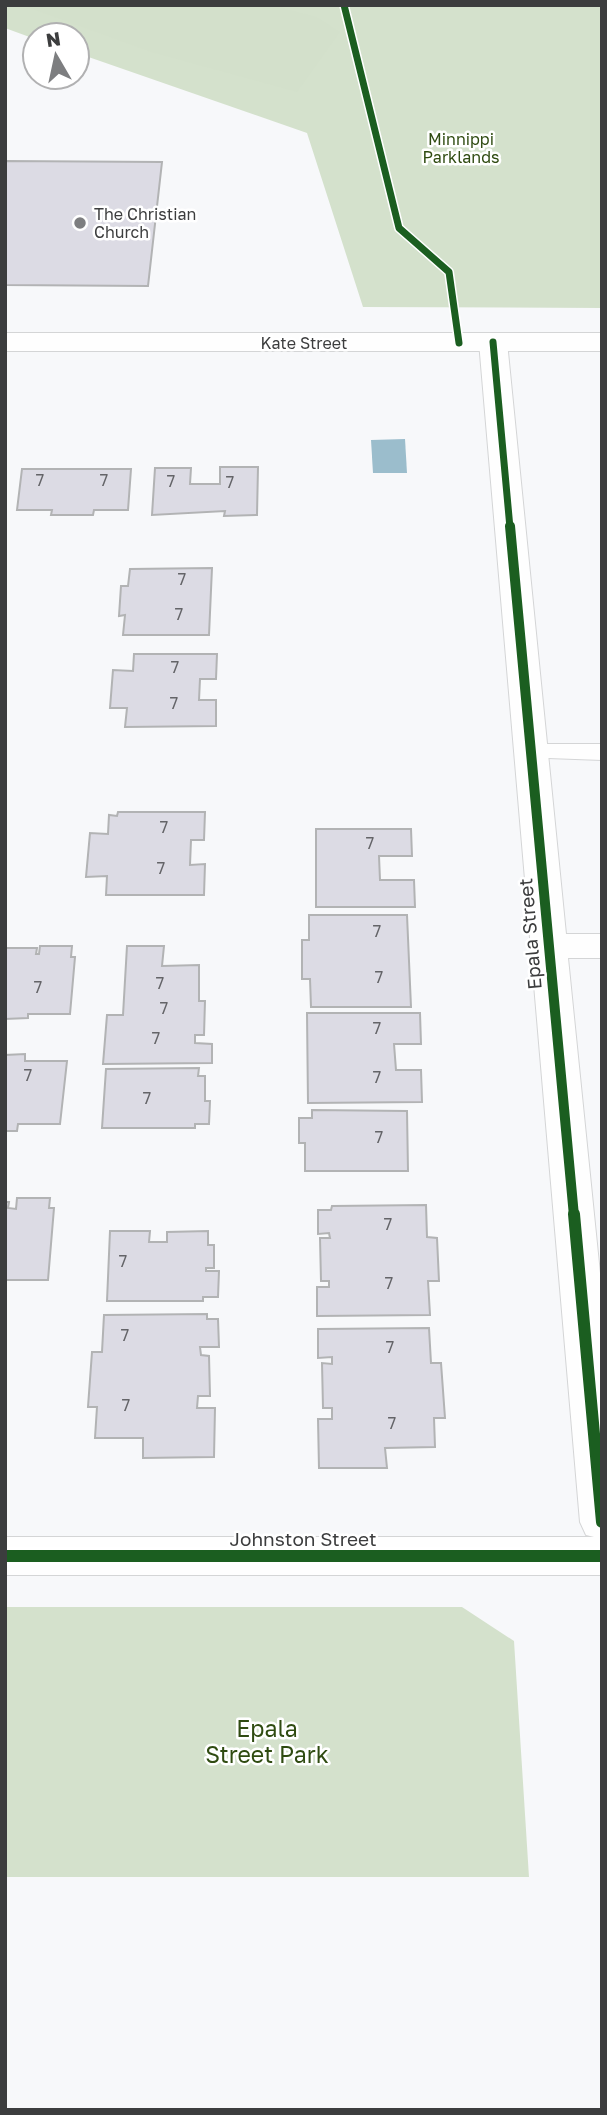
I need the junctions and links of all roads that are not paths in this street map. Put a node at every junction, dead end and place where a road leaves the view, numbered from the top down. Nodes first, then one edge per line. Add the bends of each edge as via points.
1 (5, 342) edge
2 (493, 342) junction
3 (602, 342) edge
4 (530, 752) junction
5 (602, 752) edge
6 (548, 946) junction
7 (602, 946) edge
8 (602, 1522) edge
9 (5, 1556) edge
10 (602, 1556) edge

1 - 2 street, Kate Street
2 - 3 street, Kate Street
2 - 4 street, Epala Street
4 - 5 lane
4 - 6 street, Epala Street
6 - 7 street
6 - 8 street, Epala Street
9 - 10 street, Johnston Street

